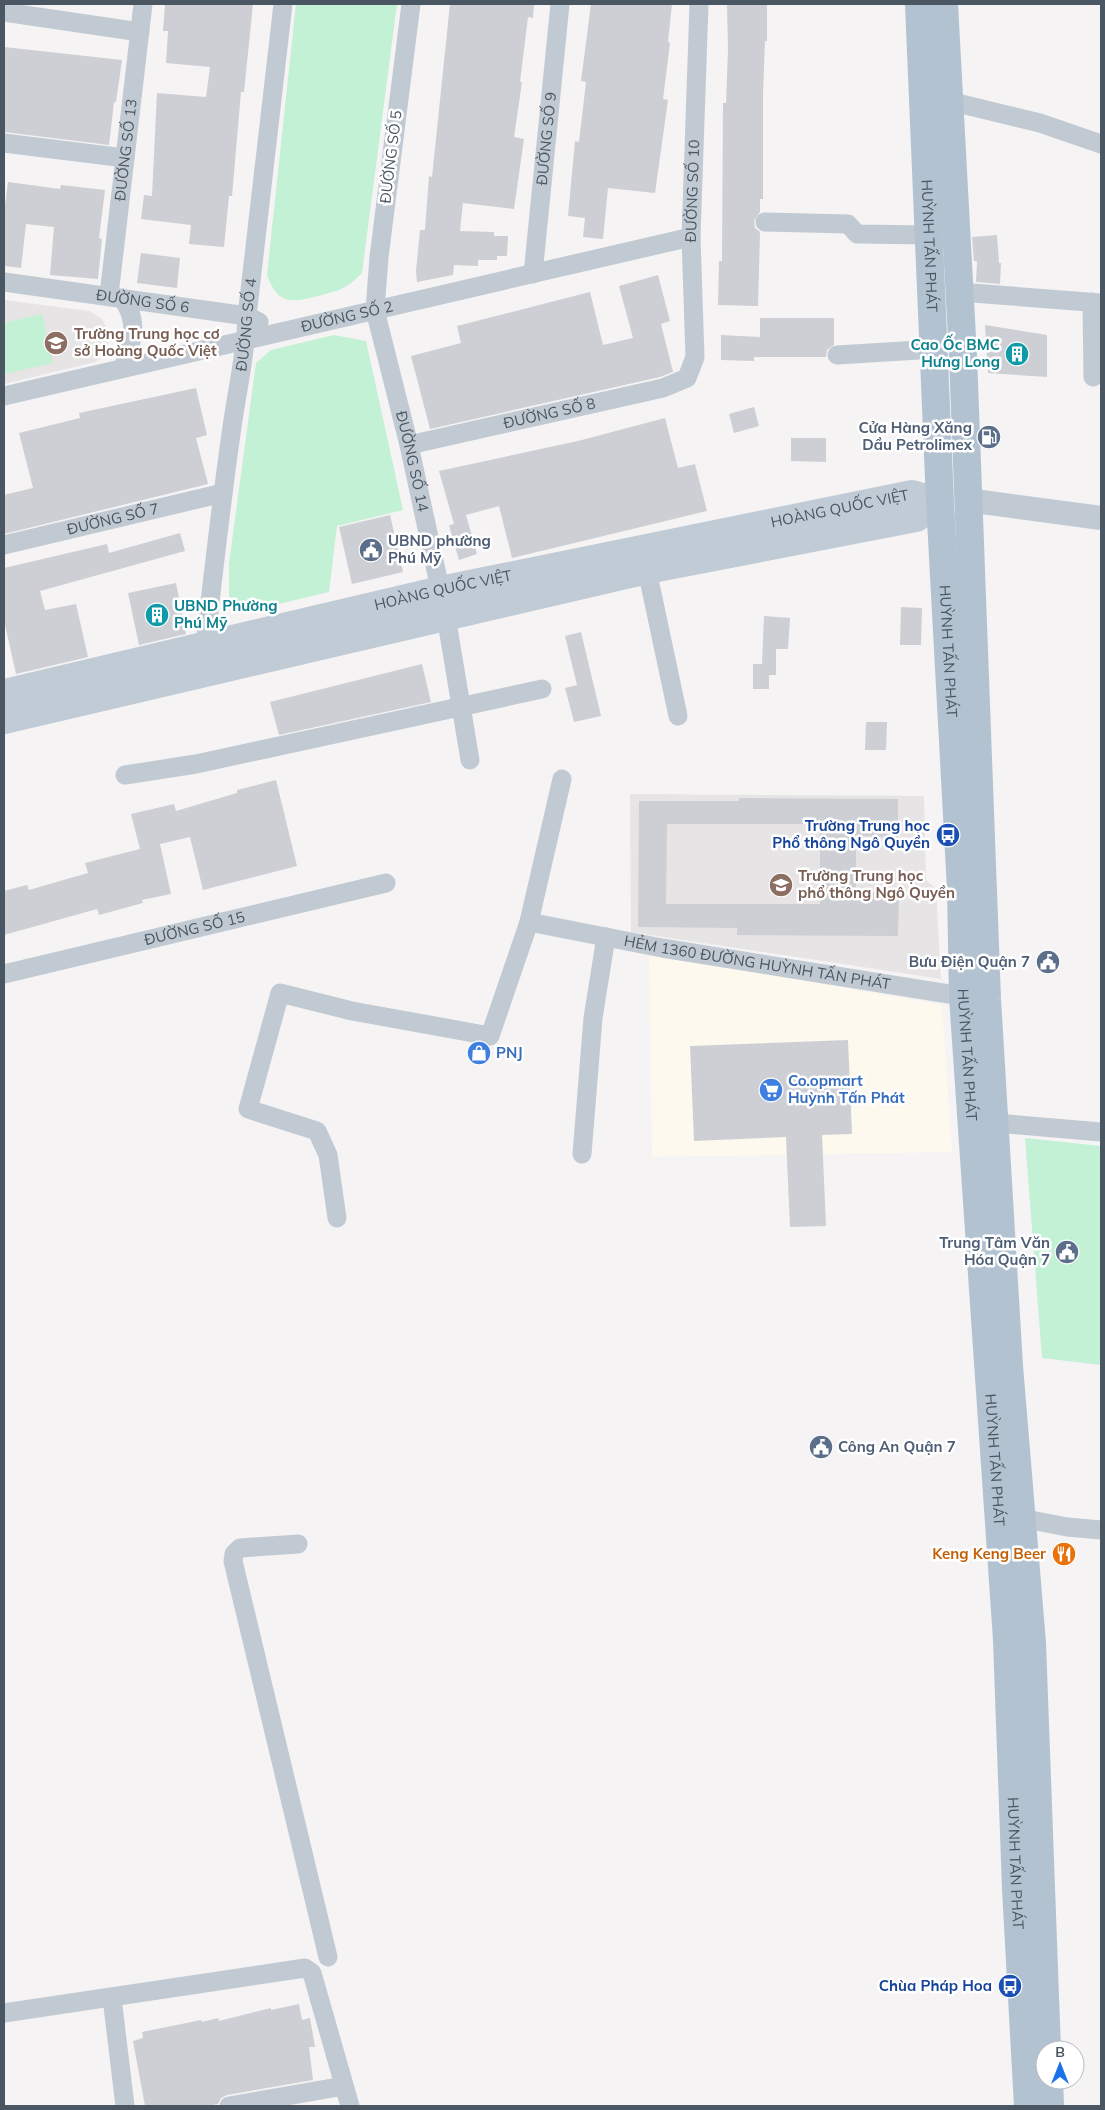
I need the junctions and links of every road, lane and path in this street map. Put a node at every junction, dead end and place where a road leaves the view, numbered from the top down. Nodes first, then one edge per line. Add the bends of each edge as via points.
1 (143, 4) edge
2 (283, 4) edge
3 (411, 4) edge
4 (560, 4) edge
5 (700, 4) edge
6 (919, 4) edge
7 (944, 4) edge
8 (4, 12) edge
9 (140, 32) junction
10 (949, 101) junction
11 (4, 143) edge
12 (1101, 144) edge
13 (939, 148) junction
14 (125, 158) junction
15 (765, 222) dead end
16 (930, 235) junction
17 (692, 237) junction
18 (533, 274) junction
19 (4, 282) edge
20 (959, 292) junction
21 (116, 297) junction
22 (1097, 303) edge
23 (375, 310) junction
24 (247, 316) junction
25 (279, 332) junction
26 (247, 340) junction
27 (935, 349) junction
28 (837, 355) dead end
29 (123, 368) junction
30 (1092, 377) dead end
31 (687, 378) joint
32 (4, 396) edge
33 (409, 445) junction
34 (222, 493) junction
35 (967, 500) junction
36 (940, 502) junction
37 (1101, 518) edge
38 (4, 544) edge
39 (647, 570) junction
40 (440, 590) junction
41 (446, 616) junction
42 (205, 646) junction
43 (542, 689) dead end
44 (4, 693) edge
45 (462, 706) junction
46 (678, 716) dead end
47 (4, 720) edge
48 (470, 760) dead end
49 (125, 775) dead end
50 (562, 778) dead end
51 (386, 883) dead end
52 (529, 922) junction
53 (606, 937) junction
54 (4, 974) edge
55 (975, 998) junction
56 (996, 1123) junction
57 (1101, 1132) edge
58 (582, 1154) dead end
59 (337, 1218) dead end
60 (1021, 1518) junction
61 (1101, 1530) edge
62 (298, 1544) dead end
63 (1028, 1889) junction
64 (328, 1957) dead end
65 (112, 1998) junction
66 (4, 2013) edge
67 (1046, 2040) edge
68 (344, 2086) junction
69 (1049, 2090) edge
70 (241, 2105) edge
71 (125, 2106) edge
72 (350, 2106) edge
73 (1028, 2106) edge
74 (1050, 2106) edge

1 - 9 street, ĐƯỜNG SỐ 13
2 - 24 street, ĐƯỜNG SỐ 4
3 - 23 street, ĐƯỜNG SỐ 5
4 - 18 street, ĐƯỜNG SỐ 9
5 - 17 street, ĐƯỜNG SỐ 10
6 - 13 main road, HUỲNH TẤN PHÁT
7 - 10 main road, HUỲNH TẤN PHÁT
8 - 9 street
9 - 14 street, ĐƯỜNG SỐ 13
10 - 12 street via 1040,123
10 - 13 main road, HUỲNH TẤN PHÁT
11 - 14 street
13 - 16 main road, HUỲNH TẤN PHÁT
13 - 20 main road, HUỲNH TẤN PHÁT
14 - 21 street, ĐƯỜNG SỐ 13
15 - 16 street via 848,224 856,234
16 - 27 main road, HUỲNH TẤN PHÁT
17 - 18 street, ĐƯỜNG SỐ 2
17 - 31 street, ĐƯỜNG SỐ 10 via 695,357
18 - 23 street, ĐƯỜNG SỐ 2
19 - 21 street, ĐƯỜNG SỐ 6
20 - 22 street
20 - 35 main road, HUỲNH TẤN PHÁT
21 - 24 street, ĐƯỜNG SỐ 6
21 - 29 street via 130,308 134,334
22 - 30 street
23 - 25 street, ĐƯỜNG SỐ 2
23 - 33 street, ĐƯỜNG SỐ 14
24 - 25 street, ĐƯỜNG SỐ 6
24 - 26 street, ĐƯỜNG SỐ 4
25 - 26 street, ĐƯỜNG SỐ 2
26 - 29 street, ĐƯỜNG SỐ 2
26 - 34 street, ĐƯỜNG SỐ 4 via 238,379
27 - 28 street
27 - 36 main road, HUỲNH TẤN PHÁT
29 - 32 street, ĐƯỜNG SỐ 2
31 - 33 street, ĐƯỜNG SỐ 8 via 663,388
33 - 40 street, ĐƯỜNG SỐ 14
34 - 38 street, ĐƯỜNG SỐ 7
34 - 42 street, ĐƯỜNG SỐ 4
35 - 36 main road
35 - 37 street
35 - 55 main road, HUỲNH TẤN PHÁT
36 - 39 main road, HOÀNG QUỐC VIỆT via 916,518
36 - 40 main road, HOÀNG QUỐC VIỆT via 912,494
36 - 55 main road, HUỲNH TẤN PHÁT via 961,889
39 - 41 main road, HOÀNG QUỐC VIỆT
39 - 46 street
40 - 41 street, ĐƯỜNG SỐ 14
40 - 42 main road, HOÀNG QUỐC VIỆT
41 - 45 street, ĐƯỜNG SỐ 14
41 - 47 main road, HOÀNG QUỐC VIỆT
42 - 44 main road, HOÀNG QUỐC VIỆT
43 - 45 street
45 - 48 street, ĐƯỜNG SỐ 14
45 - 49 street via 196,764
50 - 52 street
51 - 54 street, ĐƯỜNG SỐ 15
52 - 53 street, HẺM 1360 ĐƯỜNG HUỲNH TẤN PHÁT
52 - 59 street via 490,1036 352,1011 280,993 248,1109 317,1131 328,1155
53 - 55 street, HẺM 1360 ĐƯỜNG HUỲNH TẤN PHÁT
53 - 58 street via 593,1018
55 - 56 main road, HUỲNH TẤN PHÁT
55 - 63 main road, HUỲNH TẤN PHÁT via 1007,1640
56 - 57 street
56 - 60 main road, HUỲNH TẤN PHÁT
60 - 61 street
60 - 63 main road, HUỲNH TẤN PHÁT via 1032,1643
62 - 64 street via 240,1548 233,1561
63 - 67 main road, HUỲNH TẤN PHÁT
63 - 73 main road, HUỲNH TẤN PHÁT
65 - 66 street
65 - 68 street via 304,1968 312,1973
65 - 71 street
68 - 70 street
68 - 72 street
69 - 74 main road

